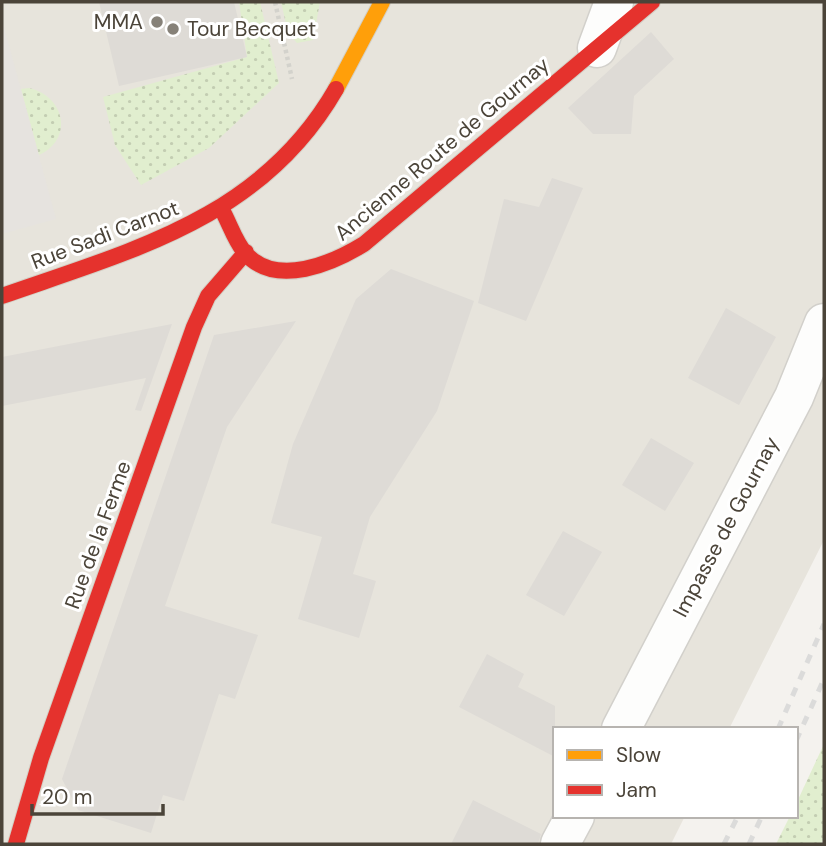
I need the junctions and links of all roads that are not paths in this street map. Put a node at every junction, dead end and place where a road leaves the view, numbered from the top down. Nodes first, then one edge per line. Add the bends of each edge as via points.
1 (382, 2) edge
2 (614, 2) edge
3 (652, 2) edge
4 (597, 48) junction
5 (222, 210) junction
6 (246, 252) junction
7 (2, 296) edge
8 (824, 323) edge
9 (622, 727) edge
10 (574, 818) edge
11 (16, 844) edge
12 (561, 844) edge

1 - 5 street, Rue Sadi Carnot via 312,127 260,185
2 - 4 street
3 - 4 street, Ancienne Route de Gournay
4 - 6 street, Ancienne Route de Gournay via 340,260 306,269 277,268
5 - 6 street
5 - 7 street, Rue Sadi Carnot
6 - 11 street, Rue de la Ferme via 208,296 194,327 41,758
8 - 9 street, Impasse de Gournay via 794,397
10 - 12 street

